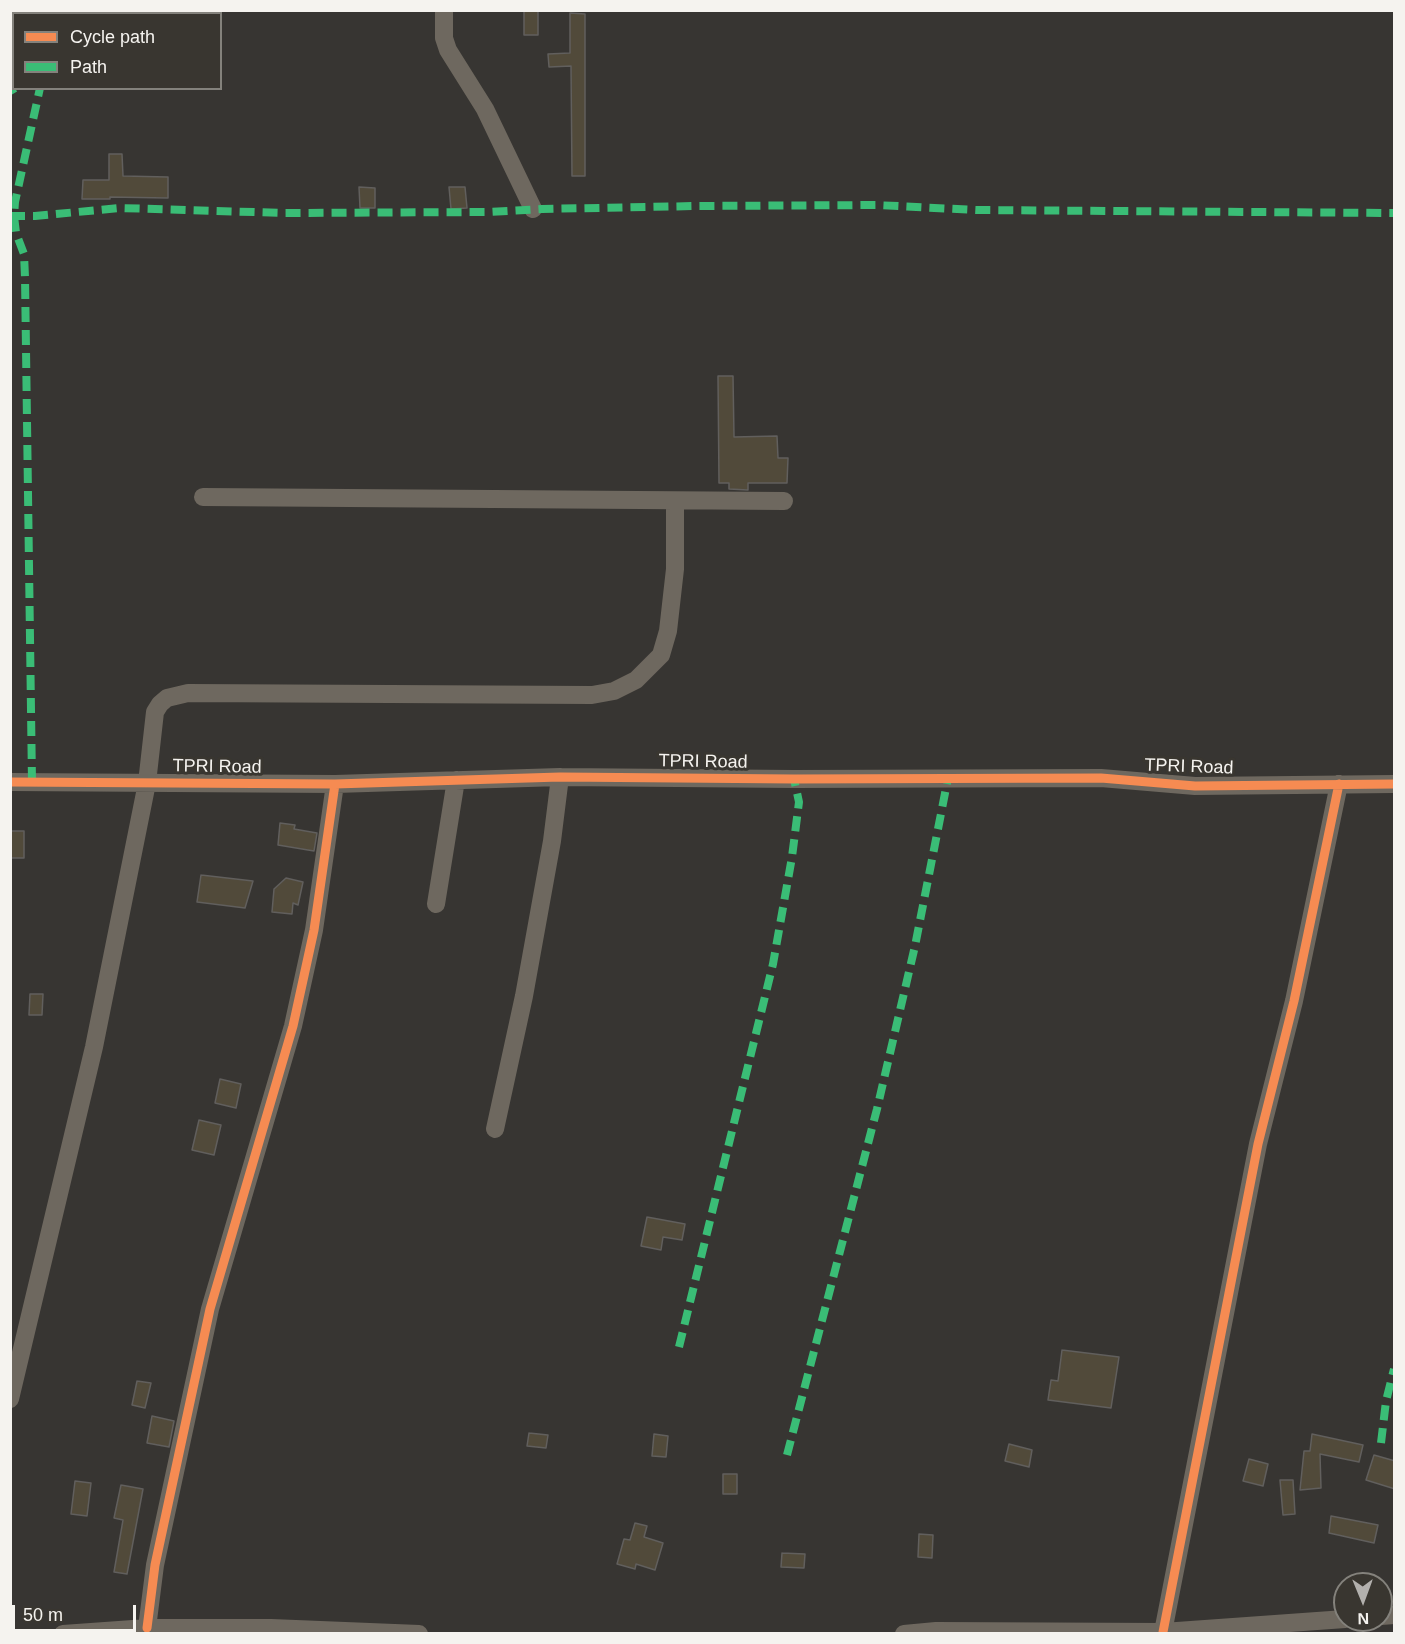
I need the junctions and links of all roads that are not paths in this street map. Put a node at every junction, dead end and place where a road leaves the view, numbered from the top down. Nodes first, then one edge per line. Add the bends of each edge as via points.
1 (444, 10) edge
2 (533, 209) dead end
3 (203, 496) dead end
4 (675, 501) junction
5 (784, 501) dead end
6 (560, 777) junction
7 (456, 780) junction
8 (10, 782) edge
9 (147, 783) junction
10 (335, 784) junction
11 (1339, 784) junction
12 (1395, 784) edge
13 (436, 904) dead end
14 (495, 1129) dead end
15 (10, 1399) edge
16 (1333, 1620) edge
17 (147, 1628) junction
18 (271, 1631) edge
19 (1163, 1632) junction
20 (63, 1634) edge
21 (419, 1634) edge
22 (904, 1634) edge

1 - 2 street via 448,50 485,109
3 - 4 street
4 - 5 street
4 - 9 street via 675,569 668,631 661,655 636,680 614,691 592,695 178,695 167,698 155,712
6 - 7 street, TPRI Road
6 - 11 street, TPRI Road via 1090,778 1195,786
6 - 14 street via 524,996
7 - 10 street, TPRI Road
7 - 13 street
8 - 9 street, TPRI Road
9 - 10 street, TPRI Road
9 - 15 street via 94,1047
10 - 17 street via 314,930 295,1015 210,1309 154,1566
11 - 12 street, TPRI Road
11 - 19 street via 1296,990 1255,1154
16 - 19 street
17 - 18 street
17 - 20 street
18 - 21 street
19 - 22 street

